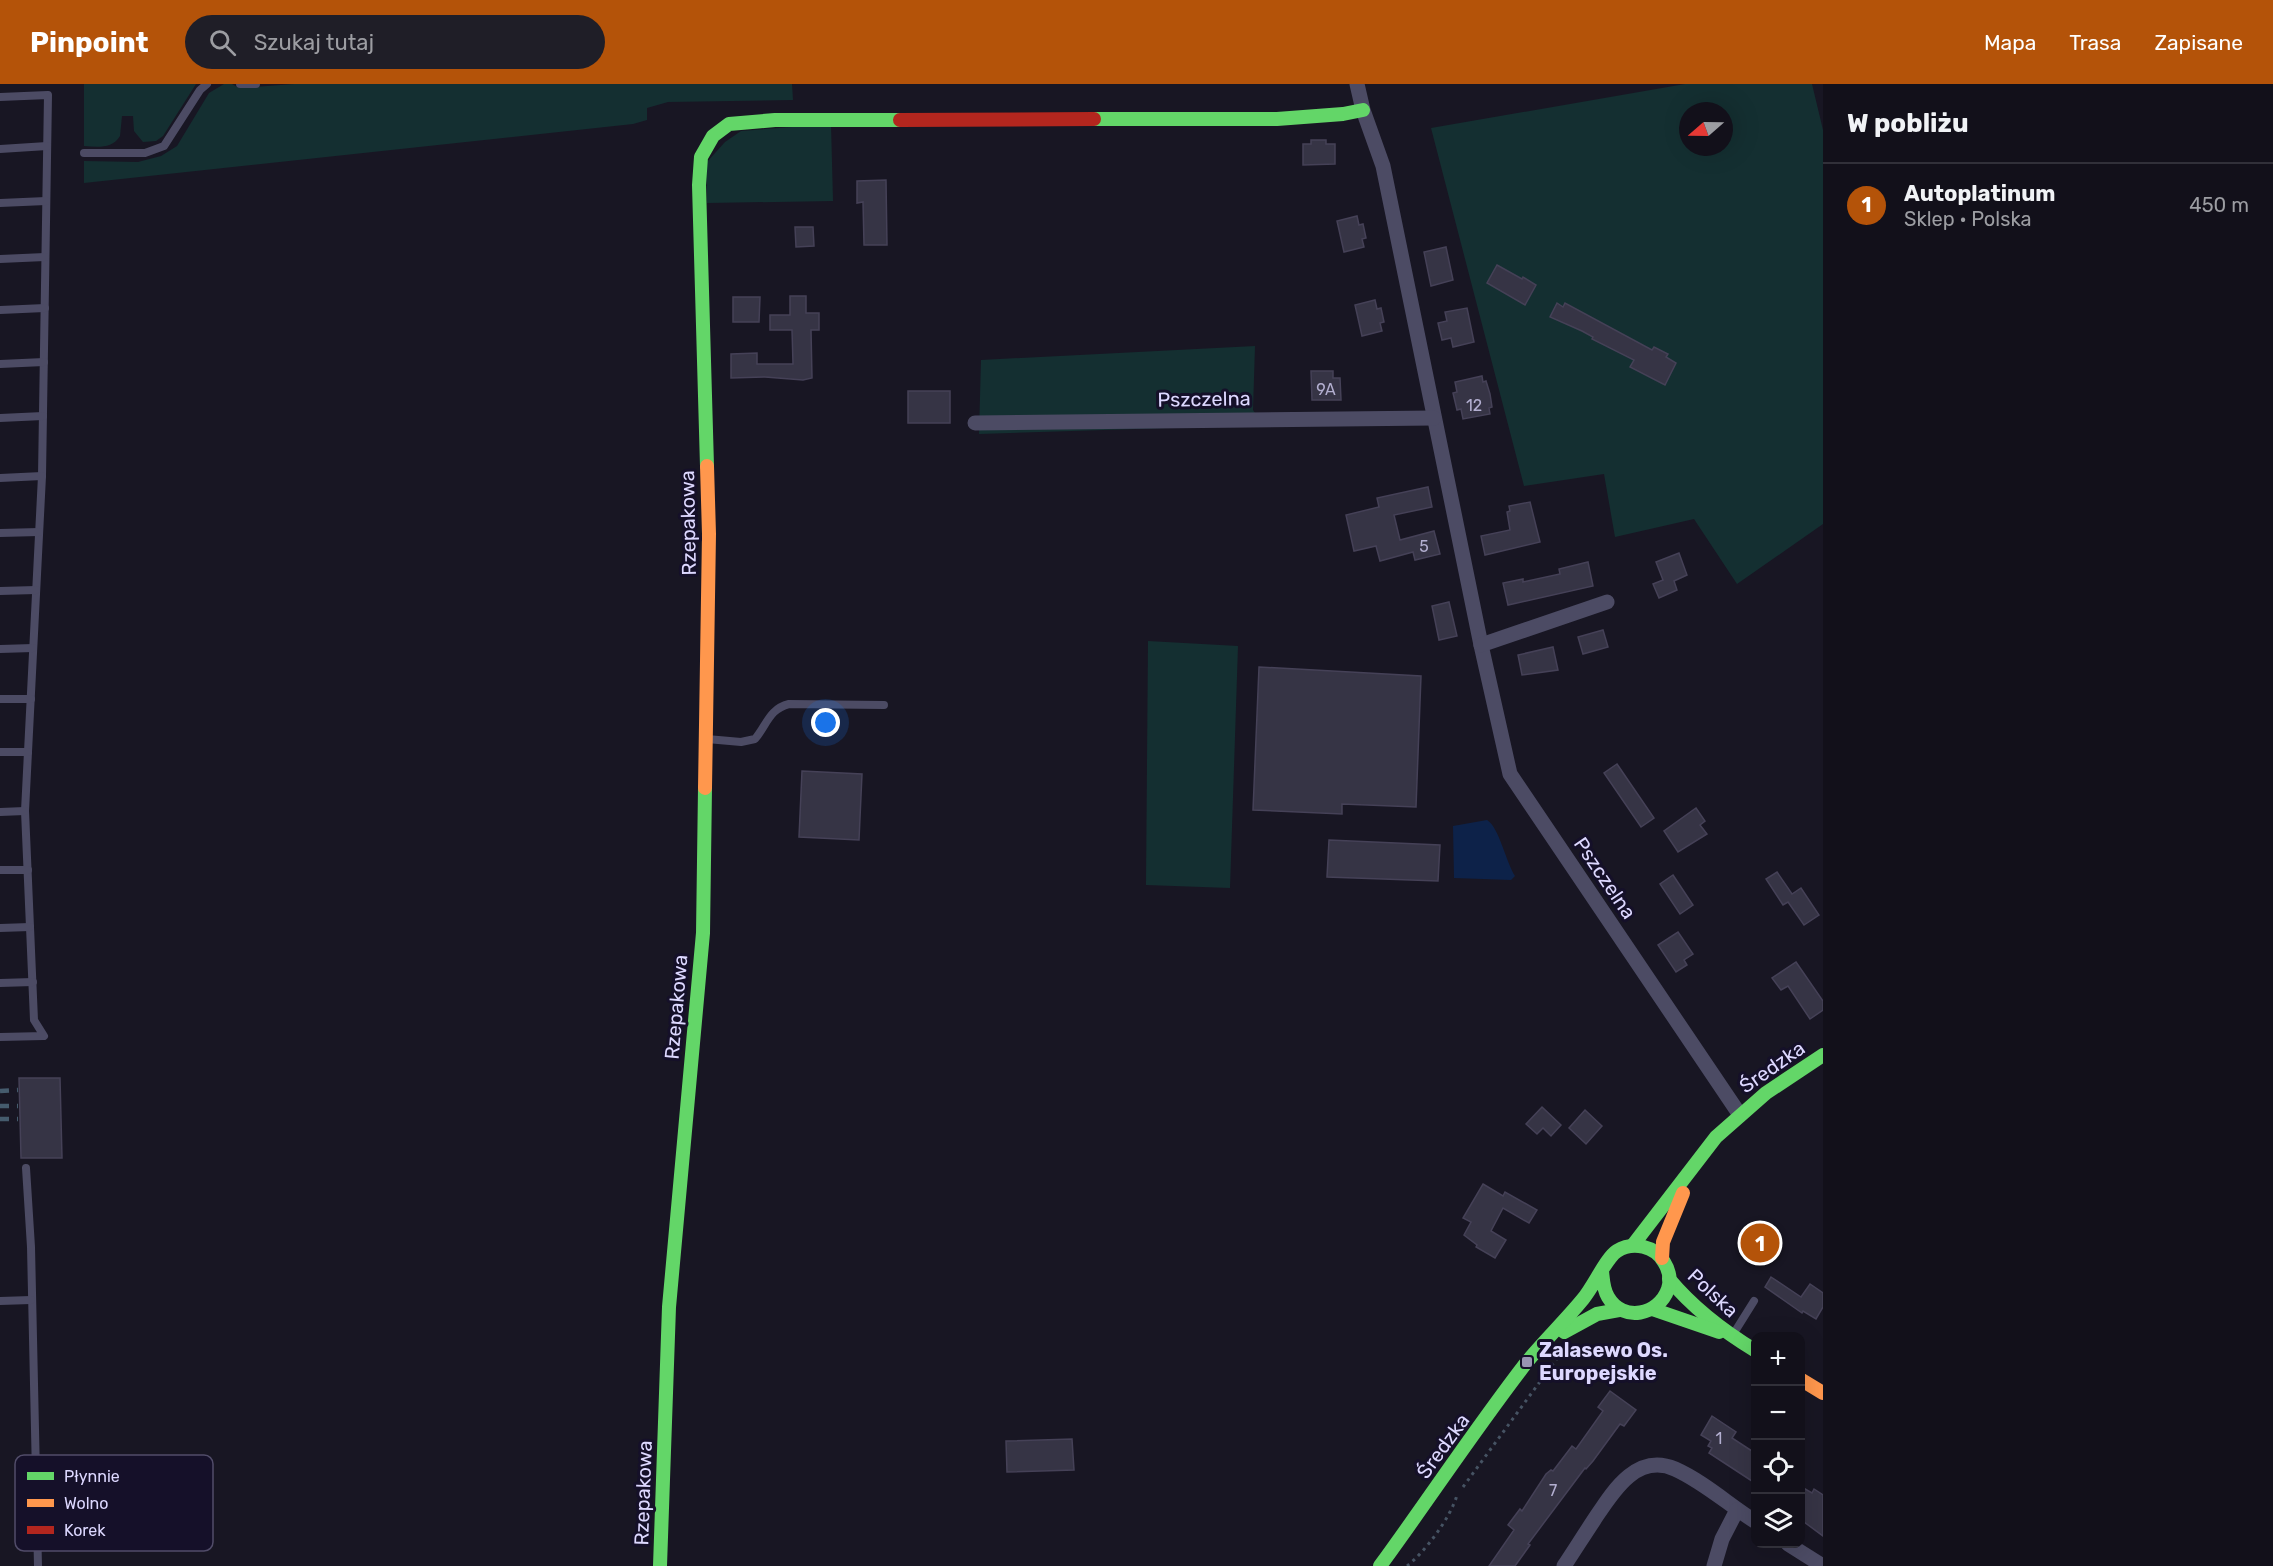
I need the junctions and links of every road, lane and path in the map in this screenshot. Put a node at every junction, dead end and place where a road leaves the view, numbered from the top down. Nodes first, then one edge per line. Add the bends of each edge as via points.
1 (207, 84) edge
2 (240, 84) edge
3 (256, 84) edge
4 (1357, 84) edge
5 (0, 97) edge
6 (1363, 110) junction
7 (47, 146) junction
8 (0, 148) edge
9 (84, 153) dead end
10 (46, 201) junction
11 (0, 203) edge
12 (45, 257) junction
13 (0, 259) edge
14 (45, 308) junction
15 (0, 310) edge
16 (44, 362) junction
17 (0, 364) edge
18 (43, 416) junction
19 (0, 418) edge
20 (1434, 418) junction
21 (975, 423) dead end
22 (42, 476) junction
23 (0, 478) edge
24 (39, 532) junction
25 (0, 533) edge
26 (36, 590) junction
27 (0, 591) edge
28 (1607, 602) dead end
29 (1481, 645) junction
30 (33, 648) junction
31 (0, 649) edge
32 (0, 699) edge
33 (31, 699) junction
34 (885, 705) dead end
35 (706, 739) junction
36 (0, 752) edge
37 (28, 752) junction
38 (25, 811) junction
39 (0, 812) edge
40 (0, 870) edge
41 (28, 870) junction
42 (30, 927) junction
43 (0, 928) edge
44 (33, 982) junction
45 (0, 983) edge
46 (0, 1037) edge
47 (1823, 1055) edge
48 (1740, 1115) junction
49 (1696, 1164) junction
50 (26, 1168) dead end
51 (1633, 1245) junction
52 (1662, 1258) junction
53 (1602, 1271) junction
54 (1669, 1279) junction
55 (31, 1300) junction
56 (0, 1301) edge
57 (1754, 1301) dead end
58 (1652, 1309) junction
59 (1619, 1310) junction
60 (1732, 1336) junction
61 (1751, 1348) edge
62 (1538, 1349) junction
63 (1563, 1351) dead end
64 (1805, 1382) edge
65 (1823, 1393) edge
66 (35, 1455) edge
67 (1737, 1510) junction
68 (1751, 1519) edge
69 (1794, 1548) edge
70 (38, 1551) edge
71 (38, 1566) edge
72 (660, 1566) edge
73 (1380, 1566) edge
74 (1407, 1566) edge
75 (1564, 1566) edge
76 (1714, 1566) edge
77 (1822, 1566) edge

1 - 9 lane via 164,146 146,153
2 - 3 lane
4 - 6 street, Pszczelna
5 - 7 lane via 48,95
6 - 20 street, Pszczelna via 1383,166
6 - 35 street, Rzepakowa via 1277,119 775,120 729,124 713,136 701,157 699,185 709,534
7 - 8 lane
7 - 10 lane
10 - 11 lane
10 - 12 lane
12 - 13 lane
12 - 14 lane
14 - 15 lane
14 - 16 lane
16 - 17 lane
16 - 18 lane
18 - 19 lane
18 - 22 lane
20 - 21 street, Pszczelna
20 - 29 street, Pszczelna
22 - 23 lane
22 - 24 lane
24 - 25 lane
24 - 26 lane
26 - 27 lane
26 - 30 lane
28 - 29 street
29 - 48 street, Pszczelna via 1510,774
30 - 31 lane
30 - 33 lane
32 - 33 lane
33 - 37 lane
34 - 35 lane via 789,704 773,711 760,733 748,741
35 - 72 street, Rzepakowa via 703,933 669,1307
36 - 37 lane
37 - 38 lane
38 - 39 lane
38 - 41 lane
40 - 41 lane
41 - 42 lane
42 - 43 lane
42 - 44 lane
44 - 45 lane
44 - 46 lane via 34,1020 44,1036
47 - 48 street, Średzka
48 - 49 street, Średzka via 1716,1137
49 - 51 street, Średzka
49 - 52 street, Średzka via 1663,1242
50 - 55 lane
51 - 52 street via 1644,1246
51 - 53 street via 1613,1253
52 - 54 street
53 - 59 street via 1604,1293
53 - 62 street, Średzka via 1579,1304
54 - 58 street via 1665,1296
54 - 60 street, Polska via 1681,1294
55 - 56 lane
55 - 66 lane
57 - 60 lane
58 - 59 street via 1641,1313
58 - 60 street, Polska
59 - 62 street, Średzka via 1587,1317
60 - 61 street, Polska
62 - 73 street, Średzka
63 - 74 path via 1456,1495 1454,1506 1416,1559
64 - 65 street
67 - 68 street
67 - 75 street via 1698,1481 1673,1468 1652,1465 1637,1470 1617,1486
67 - 76 street
69 - 77 street
70 - 71 lane

